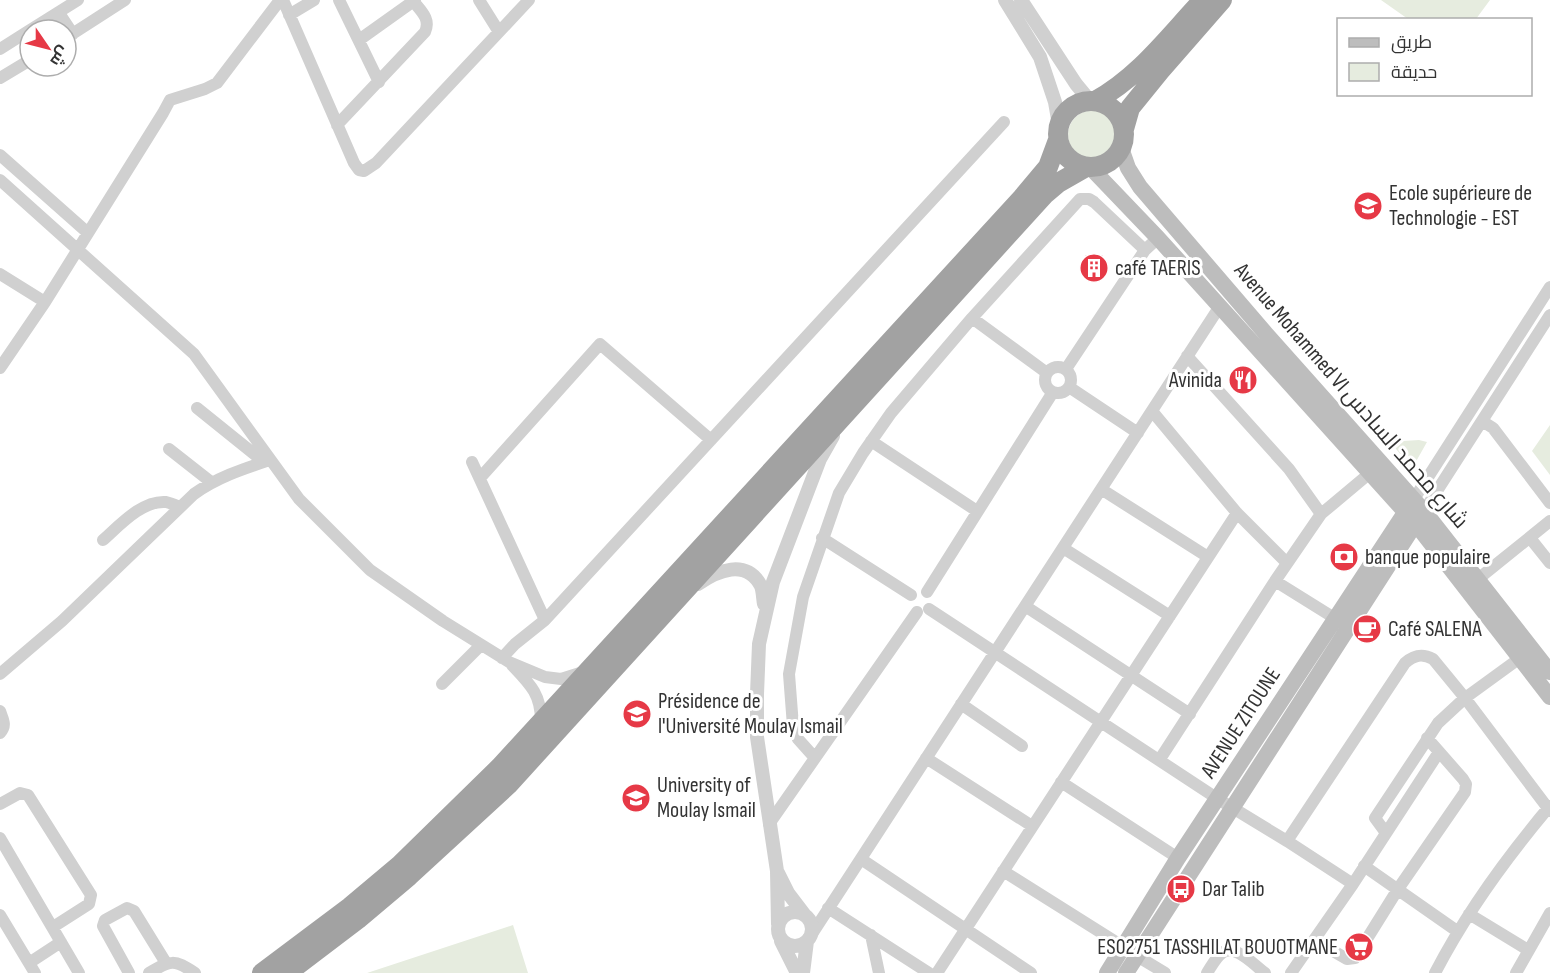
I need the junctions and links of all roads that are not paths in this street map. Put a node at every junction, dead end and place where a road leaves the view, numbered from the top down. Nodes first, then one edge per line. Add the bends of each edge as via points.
1 (78, 0) edge
2 (125, 0) edge
3 (281, 0) edge
4 (314, 0) edge
5 (339, 0) edge
6 (479, 0) edge
7 (529, 0) edge
8 (1005, 0) edge
9 (1021, 0) edge
10 (1203, 0) edge
11 (1222, 0) edge
12 (414, 1) edge
13 (59, 13) junction
14 (289, 15) junction
15 (50, 18) edge
16 (61, 18) edge
17 (78, 30) edge
18 (499, 32) junction
19 (18, 38) edge
20 (359, 40) junction
21 (0, 49) edge
22 (18, 67) edge
23 (0, 78) edge
24 (379, 82) junction
25 (1093, 101) junction
26 (1004, 122) dead end
27 (337, 125) junction
28 (1058, 133) junction
29 (1122, 138) junction
30 (0, 155) edge
31 (1088, 167) junction
32 (0, 180) edge
33 (88, 233) junction
34 (1158, 238) junction
35 (78, 249) junction
36 (1145, 250) junction
37 (0, 274) edge
38 (1550, 287) edge
39 (45, 302) junction
40 (1220, 306) junction
41 (1536, 308) junction
42 (1550, 317) edge
43 (972, 318) junction
44 (1187, 357) junction
45 (0, 368) edge
46 (1066, 369) junction
47 (1047, 372) junction
48 (1069, 387) junction
49 (1053, 392) junction
50 (197, 408) dead end
51 (847, 411) junction
52 (1152, 411) junction
53 (1482, 421) junction
54 (1138, 433) junction
55 (711, 440) junction
56 (871, 441) junction
57 (169, 449) dead end
58 (267, 461) junction
59 (472, 462) dead end
60 (1370, 473) junction
61 (480, 478) junction
62 (211, 482) junction
63 (1101, 489) junction
64 (1550, 502) edge
65 (180, 507) junction
66 (978, 511) junction
67 (1415, 511) junction
68 (1237, 513) junction
69 (1322, 514) junction
70 (1550, 521) edge
71 (822, 538) junction
72 (1530, 538) junction
73 (103, 540) dead end
74 (1063, 548) junction
75 (1208, 557) junction
76 (1287, 563) junction
77 (1550, 563) edge
78 (1478, 579) junction
79 (1275, 580) junction
80 (927, 592) junction
81 (911, 595) junction
82 (680, 597) junction
83 (1025, 606) junction
84 (765, 609) junction
85 (923, 610) junction
86 (1170, 616) junction
87 (1336, 619) junction
88 (544, 621) junction
89 (481, 645) junction
90 (995, 653) junction
91 (1520, 658) junction
92 (506, 660) junction
93 (588, 670) junction
94 (1550, 672) edge
95 (0, 674) edge
96 (1130, 676) junction
97 (442, 684) dead end
98 (1465, 698) junction
99 (1550, 698) edge
100 (961, 704) junction
101 (0, 711) edge
102 (1190, 714) junction
103 (1101, 721) junction
104 (541, 722) junction
105 (0, 733) edge
106 (1427, 738) junction
107 (1022, 746) dead end
108 (1439, 752) junction
109 (815, 758) junction
110 (926, 758) junction
111 (1160, 759) junction
112 (1061, 782) junction
113 (1218, 799) junction
114 (0, 804) edge
115 (1234, 808) junction
116 (1549, 808) edge
117 (769, 824) junction
118 (1032, 826) junction
119 (1386, 833) junction
120 (0, 838) edge
121 (1287, 841) junction
122 (1179, 858) junction
123 (861, 859) junction
124 (1364, 866) junction
125 (777, 871) junction
126 (1003, 872) junction
127 (1353, 884) junction
128 (1398, 889) junction
129 (826, 912) junction
130 (1469, 914) junction
131 (1550, 914) edge
132 (0, 915) edge
133 (805, 915) junction
134 (778, 924) junction
135 (53, 927) junction
136 (965, 929) junction
137 (1457, 931) junction
138 (871, 935) junction
139 (809, 939) junction
140 (1314, 940) junction
141 (781, 941) junction
142 (61, 942) junction
143 (1528, 950) junction
144 (1131, 952) junction
145 (166, 963) junction
146 (32, 968) edge
147 (1024, 971) edge
148 (79, 973) edge
149 (129, 973) edge
150 (149, 973) edge
151 (195, 973) edge
152 (262, 973) edge
153 (286, 973) edge
154 (797, 973) edge
155 (803, 973) edge
156 (879, 973) edge
157 (928, 973) edge
158 (936, 973) edge
159 (1107, 973) edge
160 (1126, 973) edge
161 (1165, 973) edge
162 (1207, 973) edge
163 (1265, 973) edge
164 (1291, 973) edge
165 (1435, 973) edge
166 (1516, 973) edge

1 - 13 street
2 - 17 street
3 - 14 street
3 - 33 street via 217,82 170,100
4 - 14 street
5 - 20 street
6 - 18 street
7 - 18 street
8 - 28 street via 1040,57 1055,102
9 - 25 street via 1076,84
10 - 25 highway via 1134,75
11 - 29 highway via 1130,108
12 - 20 street
12 - 24 street via 427,18 427,27
13 - 15 street
13 - 16 street
14 - 27 street
18 - 27 street via 367,170 356,167
19 - 21 street
20 - 24 street
22 - 23 street
24 - 27 street
25 - 28 highway via 1070,108
25 - 29 highway via 1114,110 1120,118
26 - 55 street
28 - 31 highway via 1068,158
28 - 93 highway via 1048,167 1022,198
29 - 31 highway via 1108,162
29 - 67 main road, Avenue Mohammed VI شارع محمد السادس via 1128,168 1140,187
30 - 33 street
31 - 34 main road, Avenue Mohammed VI شارع محمد السادس
31 - 51 highway via 1045,194
32 - 35 street
33 - 35 street
34 - 36 street
34 - 40 main road, Avenue Mohammed VI شارع محمد السادس
35 - 39 street
35 - 58 street via 194,354
36 - 43 street via 1094,202 1080,199
36 - 46 street
37 - 39 street
38 - 41 street
39 - 45 street
40 - 44 street
40 - 60 main road, Avenue Mohammed VI شارع محمد السادس
41 - 42 street
41 - 67 street
42 - 53 street
43 - 47 street
43 - 56 street
44 - 52 street
44 - 69 street via 1289,469
46 - 47 street via 1056,366
46 - 48 street via 1070,374
47 - 49 street via 1046,384
48 - 49 street
48 - 54 street
49 - 66 street
50 - 58 street
51 - 82 highway
51 - 84 street via 820,459
52 - 54 street
52 - 68 street
53 - 64 street via 1493,428
53 - 67 street
54 - 63 street
55 - 61 street via 600,344
55 - 88 street
56 - 66 street
56 - 71 street via 840,493
57 - 62 street
58 - 62 street
58 - 89 street via 370,570
59 - 61 street
60 - 67 main road, Avenue Mohammed VI شارع محمد السادس
60 - 69 street
61 - 88 street
62 - 65 street
63 - 74 street
63 - 75 street
65 - 73 street via 166,502 141,509
65 - 95 street via 63,621
66 - 80 street
67 - 78 main road, Avenue Mohammed VI شارع محمد السادس
67 - 87 main road, AVENUE ZITOUNE
67 - 91 main road, Avenue Mohammed VI شارع محمد السادس
67 - 115 main road, AVENUE ZITOUNE
68 - 75 street
68 - 76 street
69 - 76 street
70 - 72 street
71 - 81 street
71 - 109 street via 802,597 789,674 793,726 798,739
72 - 77 street
72 - 78 street
74 - 83 street
74 - 86 street
75 - 86 street
76 - 79 street
78 - 94 main road, Avenue Mohammed VI شارع محمد السادس
79 - 87 street
79 - 102 street
80 - 81 street via 920,590
80 - 85 street via 931,598
81 - 85 street via 909,604 913,611
82 - 84 street via 711,575 735,569 754,577 761,586
82 - 153 highway via 508,784 409,876
83 - 90 street
83 - 96 street
84 - 117 street via 759,644 757,716
85 - 90 street
85 - 109 street
86 - 96 street
87 - 113 main road, AVENUE ZITOUNE
88 - 92 street via 515,644
89 - 92 street
89 - 97 street
90 - 100 street
90 - 103 street
91 - 98 street
91 - 99 main road, Avenue Mohammed VI شارع محمد السادس
92 - 93 street via 545,677 561,679
92 - 104 street via 534,691 541,708
93 - 104 highway
96 - 102 street
96 - 103 street
98 - 106 street
98 - 116 street
98 - 121 street via 1432,659 1411,657
100 - 107 street
100 - 110 street
101 - 105 street via 4,723
102 - 111 street
103 - 111 street
103 - 112 street
104 - 152 highway via 493,775 400,865
106 - 108 street
106 - 119 street via 1375,818
108 - 119 street
108 - 128 street via 1467,788
109 - 117 street
110 - 118 street
110 - 123 street
111 - 113 street
112 - 118 street
112 - 122 street
113 - 115 street
113 - 122 main road, AVENUE ZITOUNE
114 - 135 street via 20,793 28,795 91,895 89,904
115 - 121 street
115 - 144 main road, AVENUE ZITOUNE
116 - 130 street via 1515,848
117 - 125 street
118 - 126 street
119 - 124 street
120 - 135 street
121 - 127 street
122 - 144 main road, AVENUE ZITOUNE
123 - 129 street
123 - 136 street
124 - 127 street
124 - 128 street
125 - 133 street
125 - 134 street
126 - 136 street
126 - 144 street
127 - 140 street
128 - 137 street
128 - 140 street via 1355,958 1347,959
129 - 133 street via 815,918
129 - 138 street
129 - 139 street
130 - 137 street
130 - 143 street
131 - 143 street
132 - 146 street
133 - 134 street via 789,913
133 - 139 street via 811,924
134 - 141 street
135 - 142 street
136 - 147 street
136 - 158 street
137 - 165 street
138 - 156 street
138 - 157 street
139 - 141 street via 797,947
139 - 155 street
140 - 164 street
141 - 154 street
142 - 146 street
142 - 148 street
143 - 166 street
144 - 159 main road, AVENUE ZITOUNE
144 - 160 main road, AVENUE ZITOUNE
144 - 161 street
145 - 149 street via 134,912 127,908 105,920 103,926
145 - 150 street
145 - 151 street via 181,963
162 - 163 street via 1220,954 1230,950

